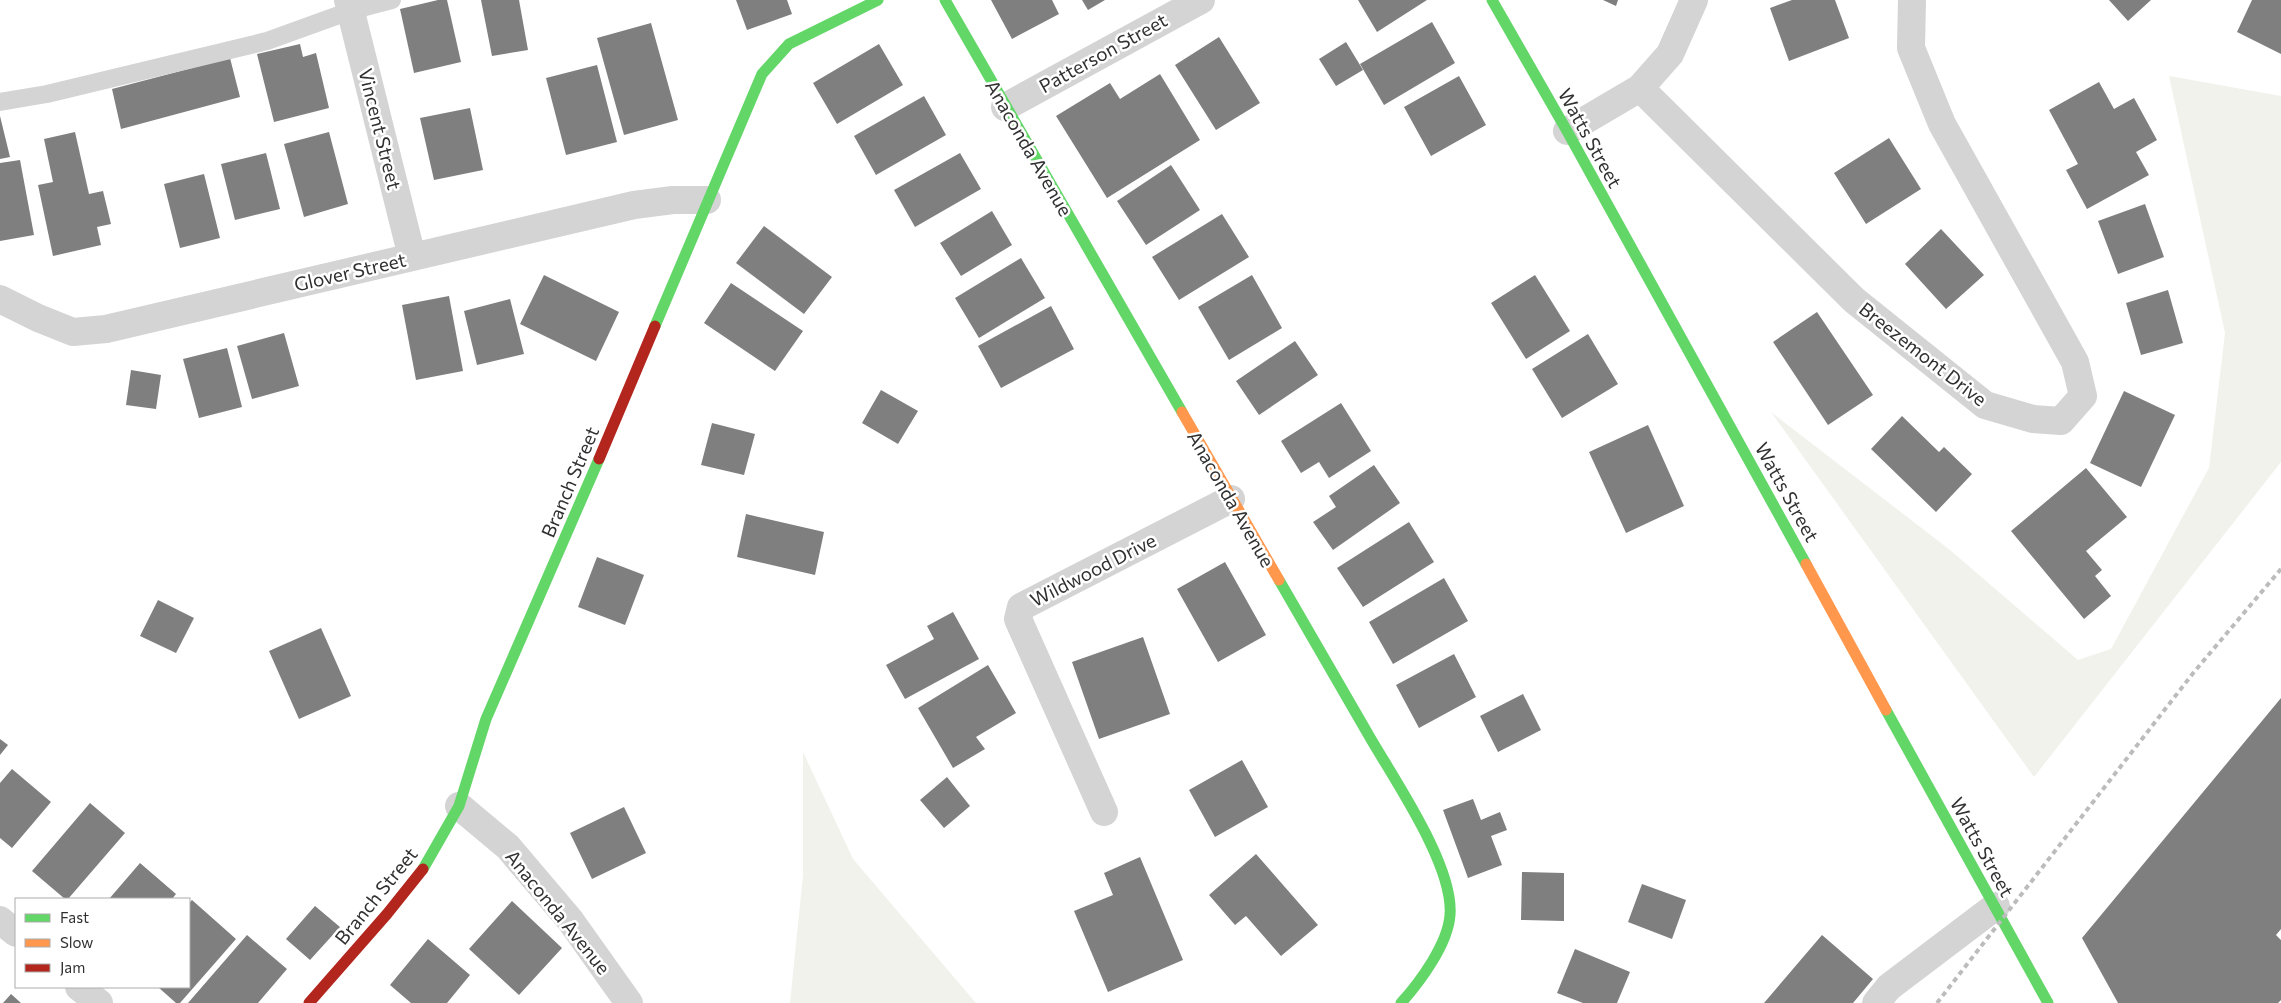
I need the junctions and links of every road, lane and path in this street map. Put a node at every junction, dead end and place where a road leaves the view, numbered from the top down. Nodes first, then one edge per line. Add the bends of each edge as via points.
1 (392, 0) edge
2 (878, 0) edge
3 (945, 0) edge
4 (1202, 0) edge
5 (1492, 0) edge
6 (1694, 0) edge
7 (1912, 0) edge
8 (349, 6) edge
9 (1640, 88) junction
10 (0, 102) edge
11 (1006, 106) junction
12 (1567, 131) junction
13 (706, 200) junction
14 (412, 257) junction
15 (0, 299) edge
16 (1231, 499) junction
17 (459, 806) junction
18 (1104, 812) dead end
19 (1996, 906) junction
20 (0, 920) edge
21 (15, 932) edge
22 (80, 988) edge
23 (99, 1003) edge
24 (309, 1003) edge
25 (629, 1003) edge
26 (1402, 1003) edge
27 (1876, 1003) edge
28 (2048, 1003) edge

1 - 8 lane
2 - 13 street, Branch Street via 789,44 762,74
3 - 11 street, Anaconda Avenue
4 - 11 street, Patterson Street
5 - 12 street, Watts Street
6 - 9 street via 1670,54
7 - 9 street, Breezemont Drive via 1911,48 1942,124 2075,362 2083,396 2061,421 2033,418 1985,405 1854,300
8 - 10 lane via 267,41 47,94
8 - 14 street, Vincent Street
9 - 12 street
11 - 16 street, Anaconda Avenue
12 - 19 street, Watts Street
13 - 14 street, Glover Street via 634,205
13 - 17 street, Branch Street via 634,377 486,719
14 - 15 street, Glover Street via 106,329 73,332
16 - 18 street, Wildwood Drive via 1021,607 1018,619
16 - 26 street, Anaconda Avenue via 1424,831 1445,879 1450,916 1436,954
17 - 24 street, Branch Street via 424,868
17 - 25 street, Anaconda Avenue via 508,847 570,920
19 - 27 street via 1889,987
19 - 28 street, Watts Street
20 - 21 street
22 - 23 street

